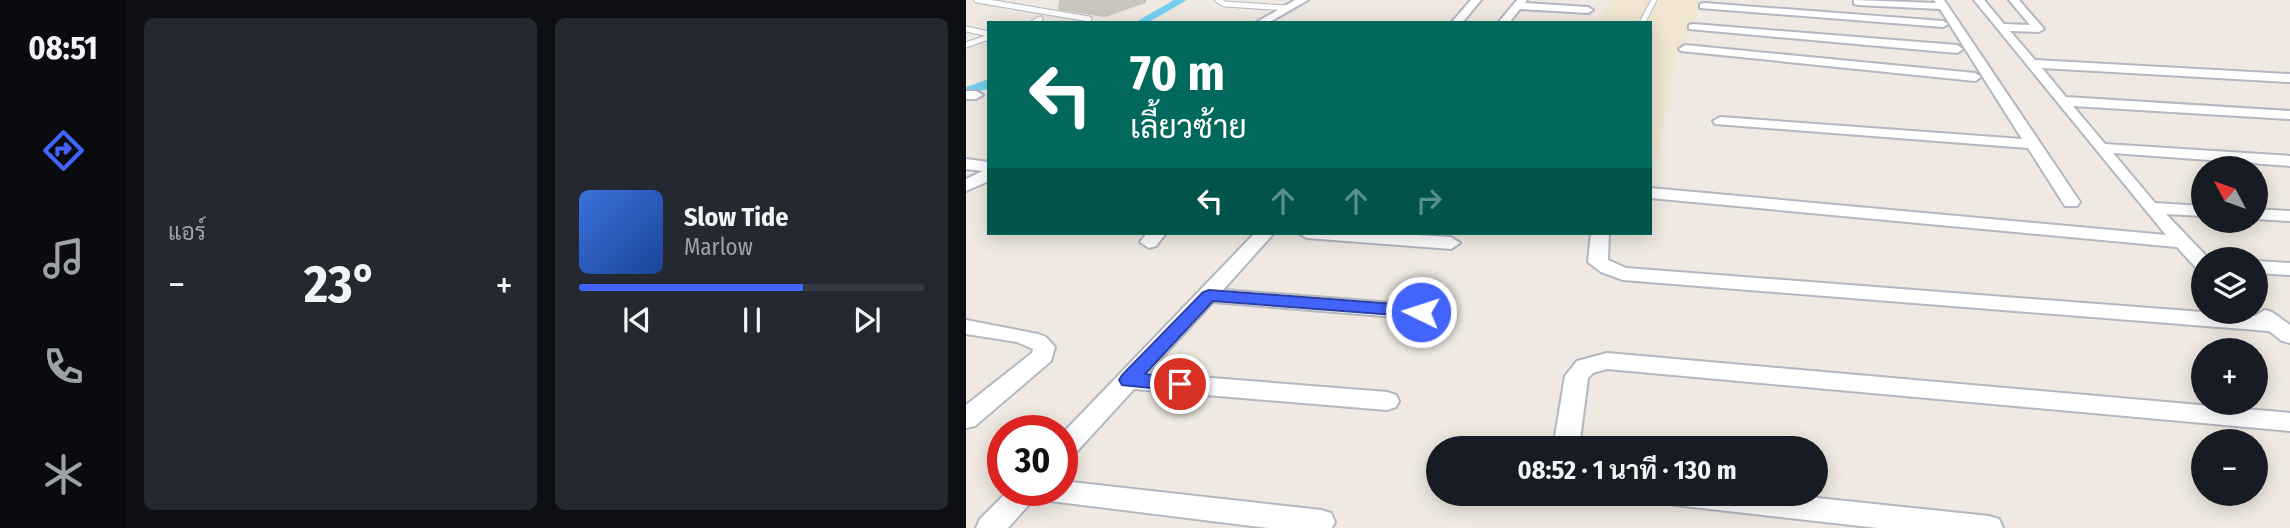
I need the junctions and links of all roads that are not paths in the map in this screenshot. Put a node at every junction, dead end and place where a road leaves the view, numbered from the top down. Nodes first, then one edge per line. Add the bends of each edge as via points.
1 (977, 0) edge
2 (1218, 0) edge
3 (1255, 0) edge
4 (1303, 0) edge
5 (1476, 0) edge
6 (1654, 0) edge
7 (1979, 0) edge
8 (2014, 0) edge
9 (983, 1) edge
10 (1858, 2) edge
11 (1520, 3) edge
12 (1941, 3) edge
13 (1238, 5) junction
14 (1760, 5) edge
15 (1704, 6) dead end
16 (1287, 8) junction
17 (1588, 10) dead end
18 (1040, 19) dead end
19 (1089, 19) dead end
20 (1036, 21) edge
21 (1264, 21) edge
22 (1458, 21) edge
23 (1505, 21) edge
24 (1643, 21) edge
25 (1943, 24) dead end
26 (1693, 27) dead end
27 (2003, 27) junction
28 (966, 30) edge
29 (1750, 32) junction
30 (987, 35) edge
31 (987, 37) edge
32 (968, 43) edge
33 (1685, 49) dead end
34 (1958, 49) dead end
35 (1741, 60) junction
36 (2033, 64) junction
37 (1975, 76) dead end
38 (2290, 78) edge
39 (2063, 101) junction
40 (2290, 115) edge
41 (1720, 121) dead end
42 (2034, 144) junction
43 (2101, 148) junction
44 (2290, 161) edge
45 (966, 164) edge
46 (987, 167) edge
47 (1652, 193) edge
48 (2071, 202) dead end
49 (2150, 208) junction
50 (2191, 210) edge
51 (2268, 215) edge
52 (2290, 216) edge
53 (1263, 235) edge
54 (1336, 235) edge
55 (1600, 235) edge
56 (2181, 242) junction
57 (1451, 243) dead end
58 (2191, 252) edge
59 (2268, 268) edge
60 (2290, 269) edge
61 (1209, 295) junction
62 (1421, 312) dead end
63 (966, 327) edge
64 (2279, 328) edge
65 (1128, 380) junction
66 (1387, 401) dead end
67 (966, 419) edge
68 (2290, 422) edge
69 (1078, 434) edge
70 (1568, 436) edge
71 (1078, 494) edge
72 (1011, 506) edge
73 (1786, 506) edge
74 (1321, 522) dead end
75 (990, 528) edge
76 (1989, 528) edge

1 - 9 lane
2 - 13 lane
3 - 13 lane
4 - 16 street
5 - 22 street
6 - 24 lane
7 - 27 street
8 - 27 street via 2039,29
9 - 19 lane
10 - 12 street
11 - 17 street
11 - 23 street
12 - 42 street
13 - 16 lane
14 - 15 street
14 - 25 street
14 - 29 street
16 - 21 street
18 - 20 lane
26 - 29 street
27 - 36 street
28 - 30 lane
29 - 34 street
29 - 35 street
31 - 32 lane
33 - 35 street
35 - 37 street
36 - 38 street
36 - 39 street
39 - 40 street
39 - 43 street
41 - 42 street
42 - 48 street
43 - 44 street
43 - 49 street
45 - 46 street
47 - 56 street
49 - 50 street
49 - 56 street
51 - 52 street
53 - 61 street
54 - 57 street
55 - 64 street via 1598,262 1623,274
56 - 58 street
59 - 60 street
61 - 62 street
61 - 65 street
63 - 67 street via 1030,338 1044,347 1042,356
65 - 66 street
65 - 69 street
68 - 70 street via 1607,361 1594,362 1577,376
71 - 74 street
72 - 75 street
73 - 76 street

